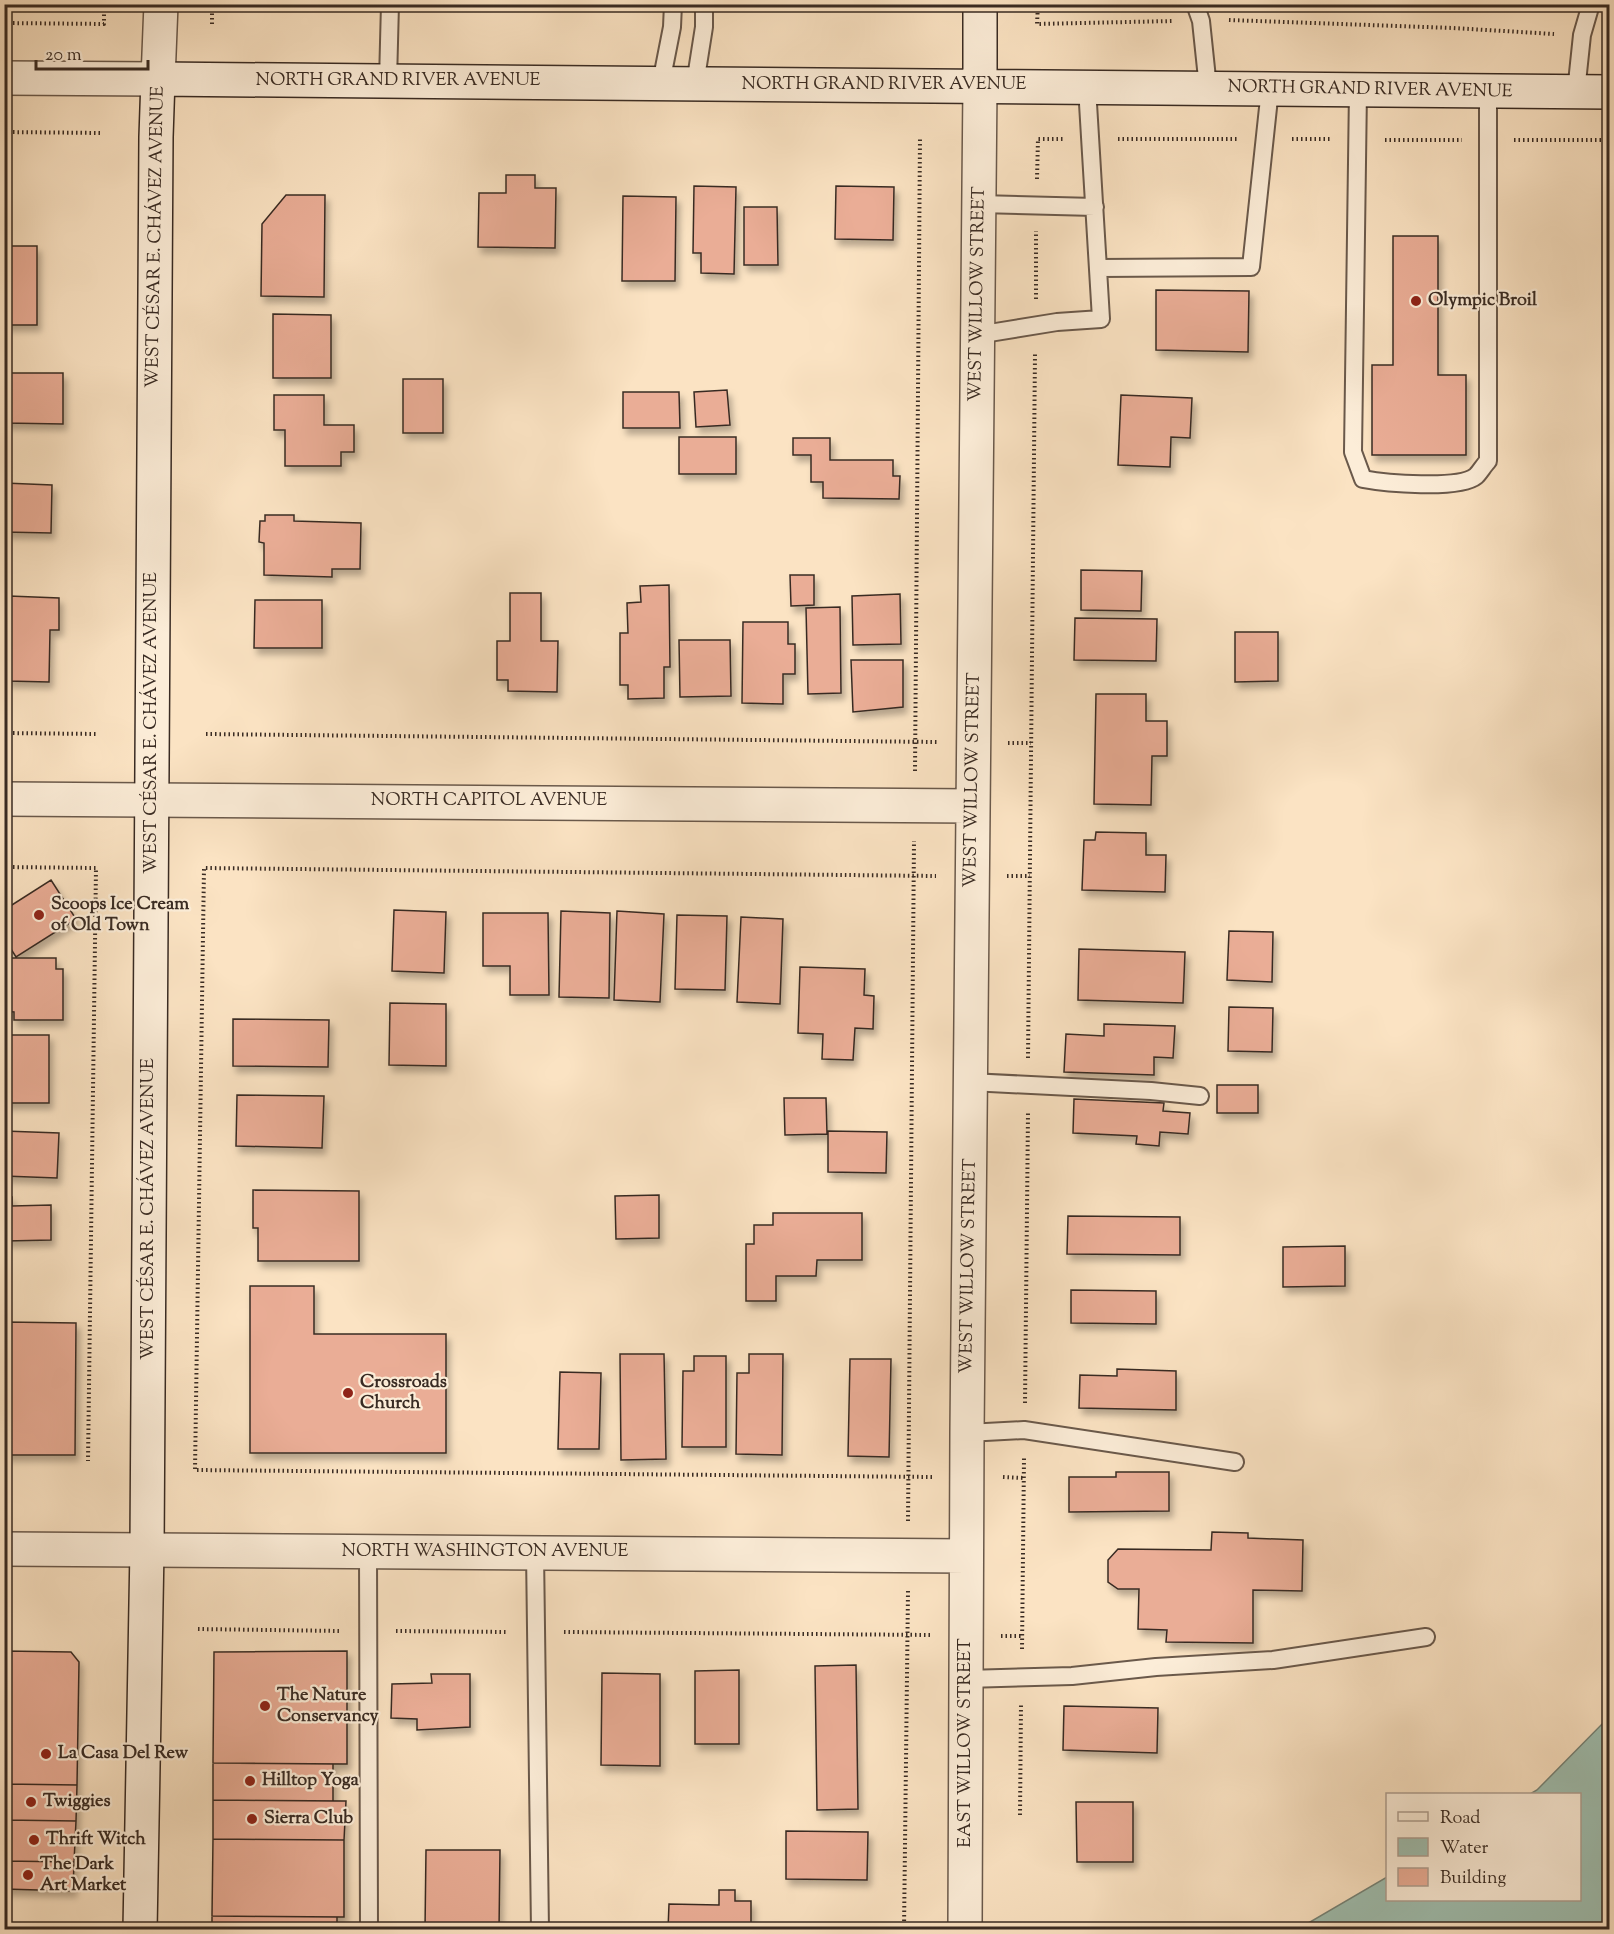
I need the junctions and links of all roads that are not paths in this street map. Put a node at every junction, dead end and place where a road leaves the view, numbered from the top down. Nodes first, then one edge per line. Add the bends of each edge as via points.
1 (161, 4) edge
2 (390, 4) edge
3 (673, 4) edge
4 (704, 4) edge
5 (980, 4) edge
6 (1591, 4) edge
7 (1198, 13) edge
8 (4, 78) edge
9 (158, 79) junction
10 (388, 81) junction
11 (661, 83) junction
12 (695, 84) junction
13 (980, 86) junction
14 (1087, 87) junction
15 (1208, 88) junction
16 (1270, 89) junction
17 (1358, 90) junction
18 (1488, 91) junction
19 (1576, 92) junction
20 (1610, 92) edge
21 (979, 204) junction
22 (1095, 207) junction
23 (1099, 268) junction
24 (977, 335) junction
25 (4, 799) edge
26 (152, 799) junction
27 (973, 806) junction
28 (970, 1082) junction
29 (1200, 1096) dead end
30 (967, 1433) junction
31 (1235, 1462) dead end
32 (4, 1549) edge
33 (147, 1549) junction
34 (368, 1551) junction
35 (535, 1552) junction
36 (966, 1556) junction
37 (1426, 1637) dead end
38 (966, 1679) junction
39 (140, 1929) edge
40 (369, 1929) edge
41 (540, 1929) edge
42 (965, 1929) edge

1 - 9 street, WEST CÉSAR E. CHÁVEZ AVENUE
2 - 10 lane
3 - 11 lane
4 - 12 lane
5 - 13 street, WEST WILLOW STREET
6 - 19 lane via 1581,35
7 - 15 lane
8 - 9 street, NORTH GRAND RIVER AVENUE
9 - 10 street, NORTH GRAND RIVER AVENUE
9 - 26 street, WEST CÉSAR E. CHÁVEZ AVENUE
10 - 11 street, NORTH GRAND RIVER AVENUE
11 - 12 street, NORTH GRAND RIVER AVENUE
12 - 13 street, NORTH GRAND RIVER AVENUE
13 - 14 street, NORTH GRAND RIVER AVENUE
13 - 21 street, WEST WILLOW STREET
14 - 15 street, NORTH GRAND RIVER AVENUE
14 - 22 lane
15 - 16 street, NORTH GRAND RIVER AVENUE
16 - 17 street, NORTH GRAND RIVER AVENUE
16 - 23 lane via 1251,267
17 - 18 street, NORTH GRAND RIVER AVENUE
17 - 18 lane via 1353,452 1363,478 1384,483 1456,483 1475,477 1488,460
18 - 19 street, NORTH GRAND RIVER AVENUE
19 - 20 street, NORTH GRAND RIVER AVENUE
21 - 22 lane
21 - 24 street, WEST WILLOW STREET
22 - 23 lane
23 - 24 lane via 1101,319
24 - 27 street, WEST WILLOW STREET
25 - 26 street, NORTH CAPITOL AVENUE
26 - 27 street, NORTH CAPITOL AVENUE
26 - 33 street, WEST CÉSAR E. CHÁVEZ AVENUE
27 - 28 street, WEST WILLOW STREET
28 - 29 lane
28 - 30 street, WEST WILLOW STREET
30 - 31 lane via 1024,1430
30 - 36 street, WEST WILLOW STREET
32 - 33 street, NORTH WASHINGTON AVENUE
33 - 34 street, NORTH WASHINGTON AVENUE
33 - 39 street, WEST CÉSAR E. CHÁVEZ AVENUE
34 - 35 street, NORTH WASHINGTON AVENUE
34 - 40 lane
35 - 36 street, NORTH WASHINGTON AVENUE
35 - 41 lane
36 - 38 street, EAST WILLOW STREET
37 - 38 lane via 1273,1660 1072,1676
38 - 42 street, EAST WILLOW STREET

